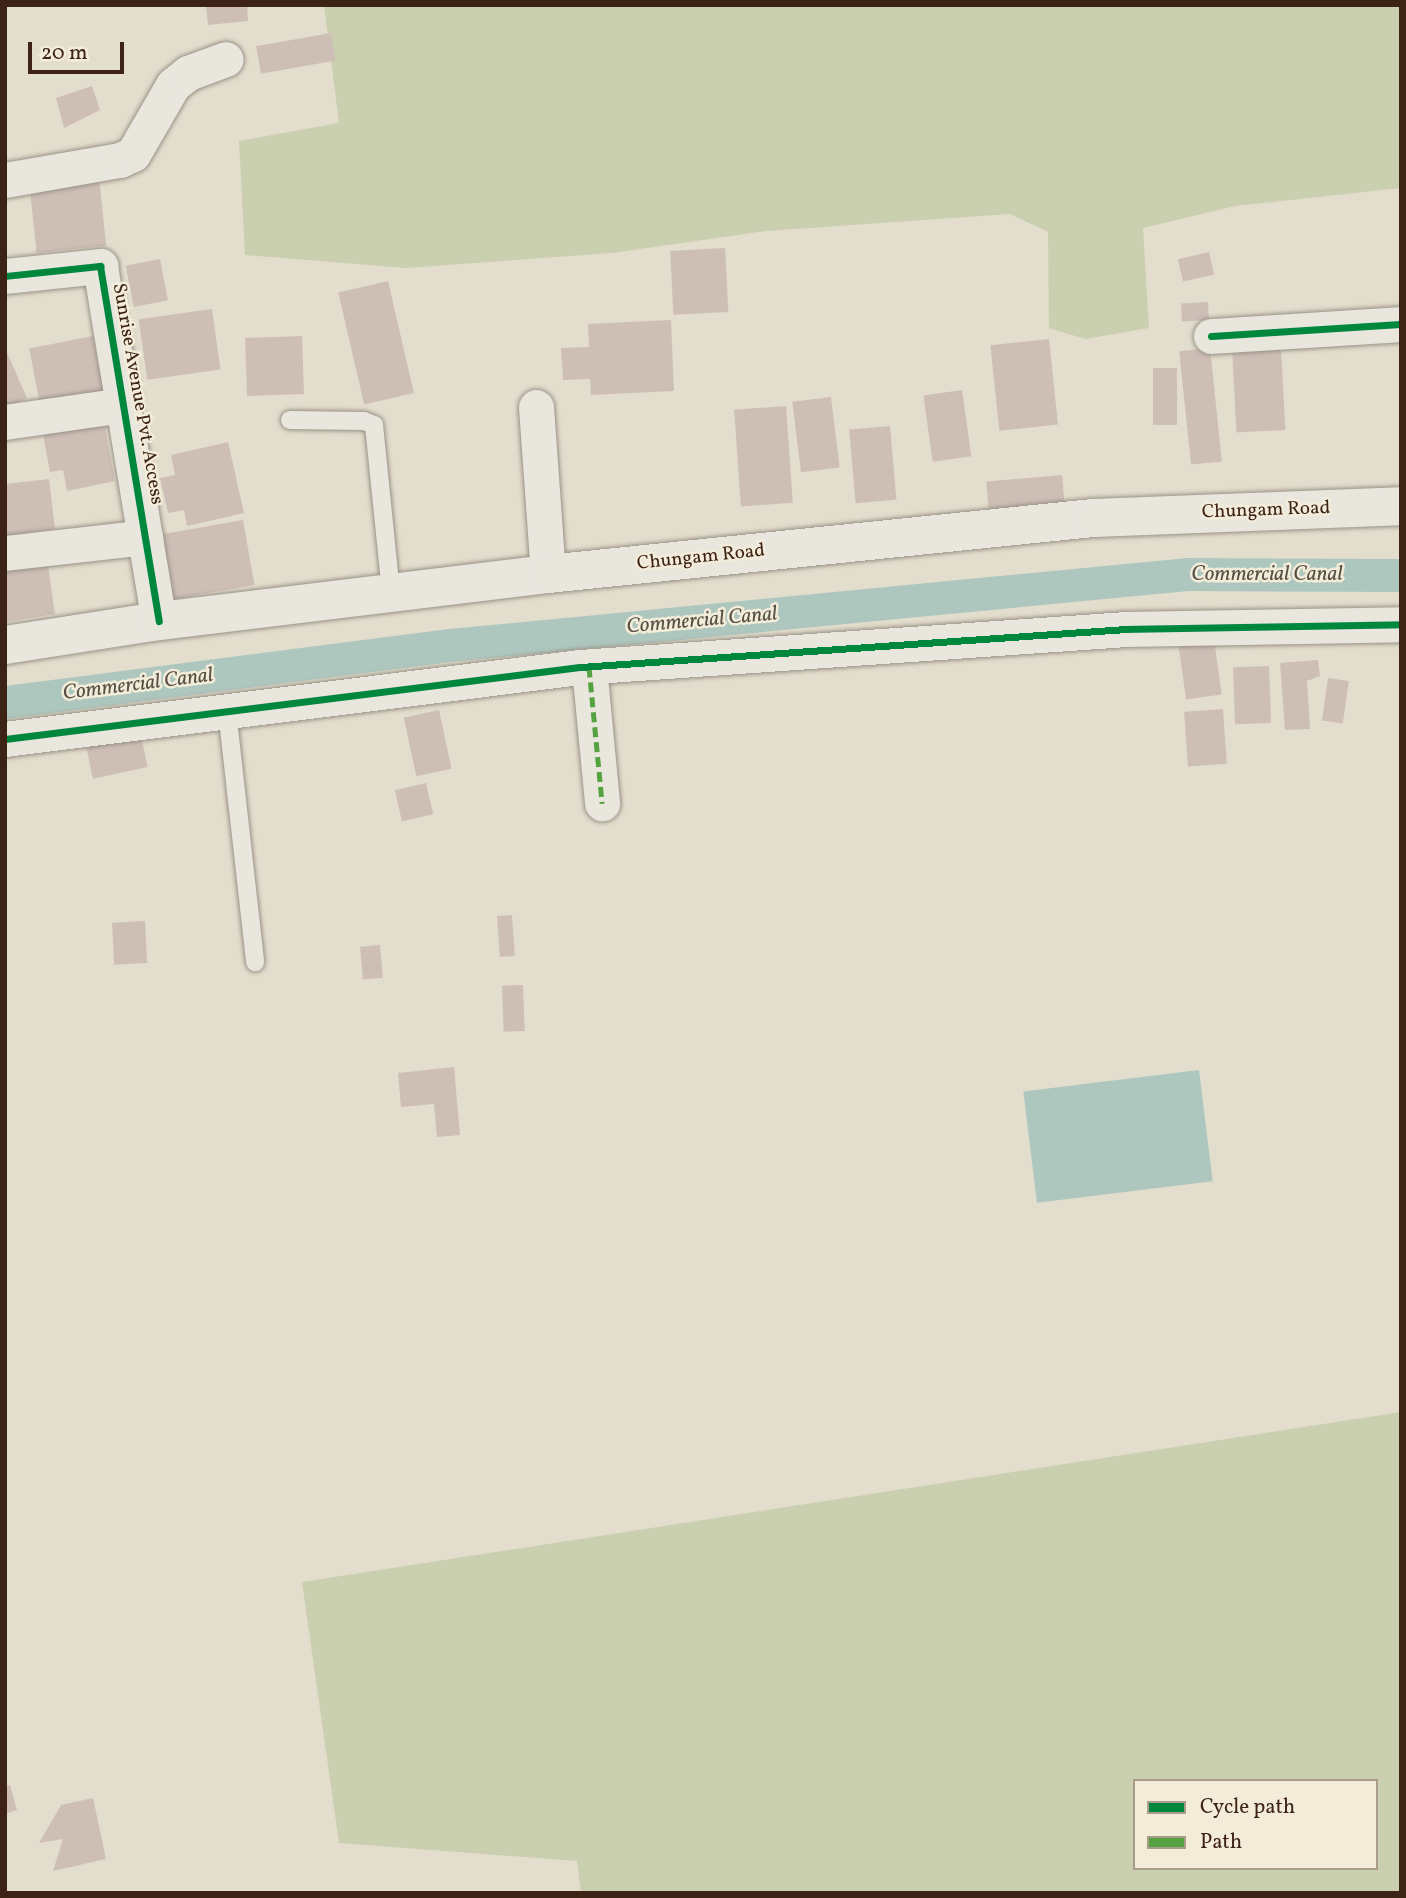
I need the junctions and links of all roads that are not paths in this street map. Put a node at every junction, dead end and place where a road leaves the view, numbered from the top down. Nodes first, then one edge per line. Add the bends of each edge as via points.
1 (226, 59) dead end
2 (5, 180) edge
3 (5, 276) edge
4 (1401, 324) edge
5 (1211, 336) dead end
6 (123, 405) junction
7 (536, 407) dead end
8 (290, 420) dead end
9 (5, 422) edge
10 (1401, 506) edge
11 (145, 537) junction
12 (5, 553) edge
13 (548, 574) junction
14 (391, 593) junction
15 (159, 621) junction
16 (1401, 624) edge
17 (5, 645) edge
18 (589, 667) junction
19 (228, 711) junction
20 (5, 739) edge
21 (602, 803) dead end
22 (255, 962) dead end

1 - 2 street via 188,73 173,85 133,154
3 - 6 street, Sunrise Avenue Pvt. Access via 100,266
4 - 5 street
6 - 9 street
6 - 11 street, Sunrise Avenue Pvt. Access
7 - 13 street
8 - 14 lane via 374,425
10 - 13 main road, Chungam Road via 1094,518
11 - 12 street
11 - 15 street, Sunrise Avenue Pvt. Access
13 - 14 main road, Chungam Road
14 - 15 main road, Chungam Road
15 - 17 main road, Chungam Road
16 - 18 street via 1126,629
18 - 19 street
18 - 21 street
19 - 20 street
19 - 22 lane

